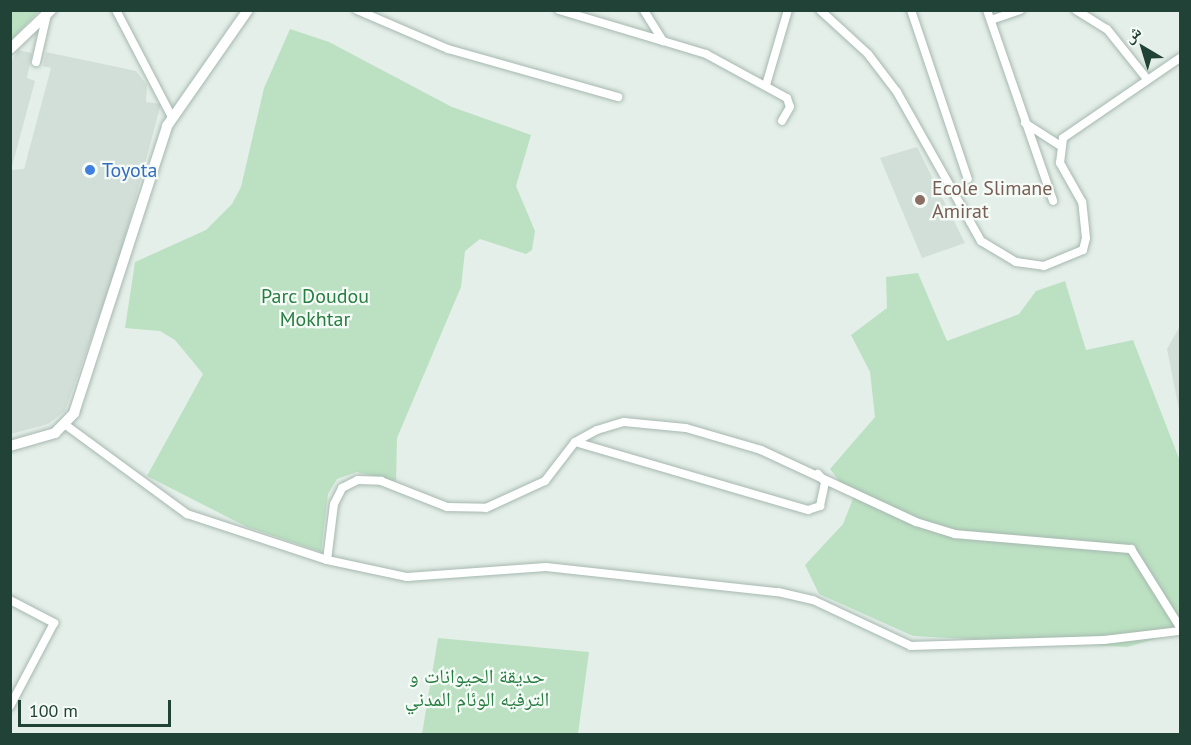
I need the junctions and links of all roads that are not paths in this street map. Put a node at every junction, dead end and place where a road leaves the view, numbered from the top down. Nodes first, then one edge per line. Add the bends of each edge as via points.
1 (116, 10) edge
2 (248, 10) edge
3 (357, 10) edge
4 (559, 10) edge
5 (644, 10) edge
6 (788, 10) edge
7 (820, 10) edge
8 (910, 10) edge
9 (987, 10) edge
10 (1020, 10) edge
11 (1076, 10) edge
12 (49, 12) edge
13 (991, 20) junction
14 (663, 41) junction
15 (10, 49) edge
16 (1180, 58) edge
17 (36, 62) dead end
18 (1147, 79) junction
19 (766, 85) junction
20 (618, 97) dead end
21 (172, 117) junction
22 (782, 121) dead end
23 (1025, 123) junction
24 (1059, 145) junction
25 (968, 179) dead end
26 (1053, 201) dead end
27 (67, 426) junction
28 (576, 442) junction
29 (10, 446) edge
30 (818, 473) junction
31 (327, 560) junction
32 (10, 600) edge
33 (1180, 628) edge
34 (10, 706) edge

1 - 21 street
2 - 21 street
3 - 20 street via 448,49
4 - 14 street
5 - 14 street
6 - 19 street
7 - 24 street via 891,83 964,217 987,248 1016,262 1044,266 1083,250 1088,223 1060,163
8 - 25 street
9 - 13 street
10 - 13 street
11 - 18 street via 1107,29
12 - 15 street
12 - 17 street
13 - 23 street
14 - 19 street via 706,54
16 - 18 street
18 - 24 street
19 - 22 street via 791,104
21 - 27 street via 143,188 106,318
23 - 24 street
23 - 26 street
27 - 29 street
27 - 31 street via 187,514
28 - 30 street via 624,422 649,422 724,439
28 - 30 street via 808,510 820,506 825,482
28 - 31 street via 545,481 486,508 447,507 381,481 350,484 334,504
30 - 33 street via 915,522 955,534 1131,549
31 - 33 street via 407,577 546,567 785,593 822,604 911,646 1104,640
32 - 34 street via 54,623

